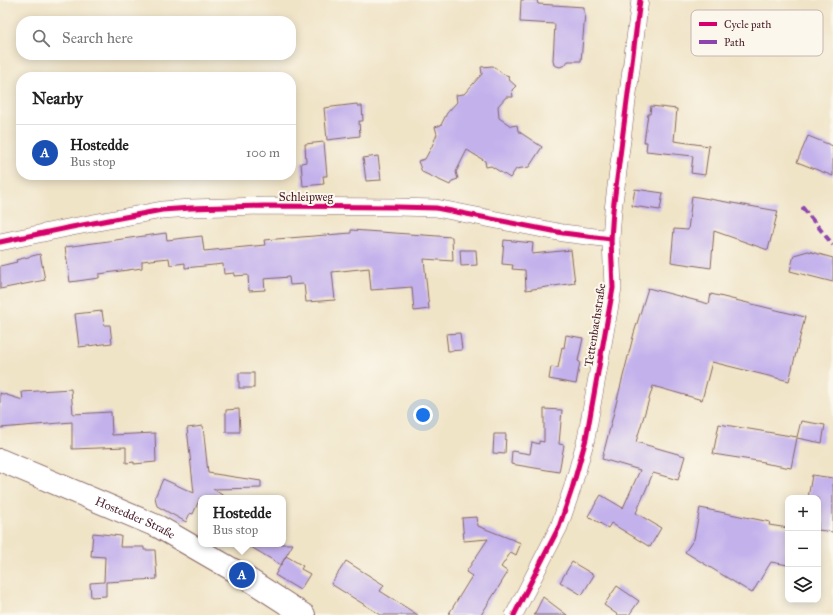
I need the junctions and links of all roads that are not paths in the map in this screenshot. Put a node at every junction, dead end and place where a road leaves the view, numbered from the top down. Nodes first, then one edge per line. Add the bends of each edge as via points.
1 (640, 0) edge
2 (612, 239) junction
3 (0, 242) edge
4 (0, 460) edge
5 (304, 615) edge
6 (514, 615) edge

1 - 2 street, Tettenbachstraße via 614,202
2 - 3 street, Schleipweg via 563,233 436,208 257,206 162,210
2 - 6 street, Tettenbachstraße via 612,288 586,439 559,527
4 - 5 main road, Hostedder Straße via 159,527 236,571

